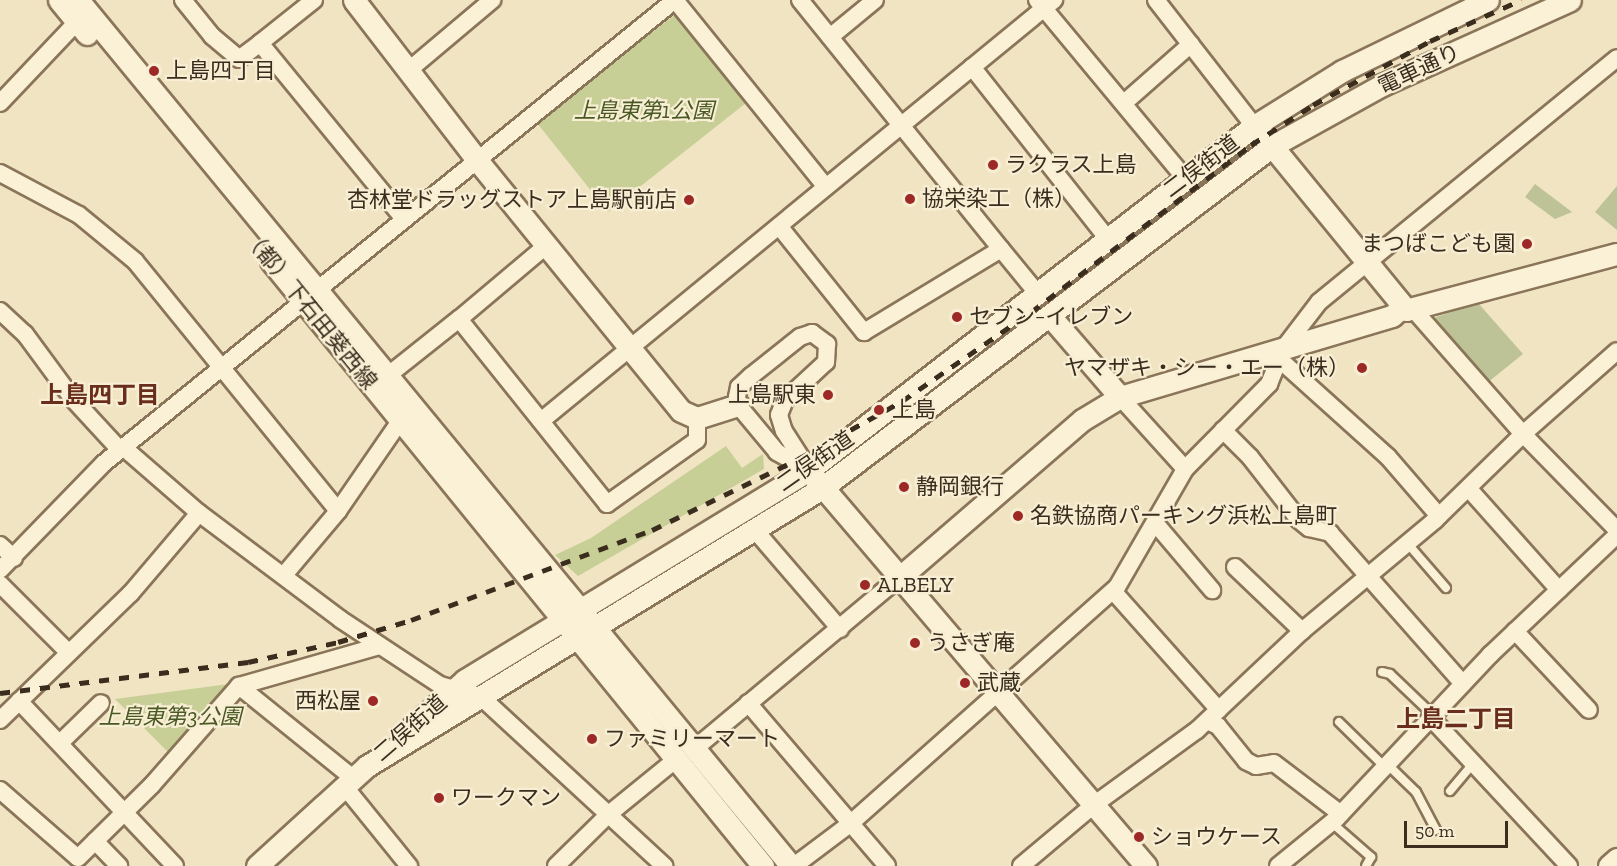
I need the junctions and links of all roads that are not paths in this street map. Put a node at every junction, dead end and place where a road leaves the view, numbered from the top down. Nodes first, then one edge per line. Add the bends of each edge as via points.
1 (59, 0) edge
2 (183, 0) edge
3 (314, 0) edge
4 (354, 0) edge
5 (490, 0) edge
6 (675, 0) edge
7 (800, 0) edge
8 (875, 0) edge
9 (1156, 0) edge
10 (1570, 0) edge
11 (1475, 2) edge
12 (1045, 3) edge
13 (83, 7) edge
14 (830, 37) junction
15 (260, 43) junction
16 (1191, 44) junction
17 (1617, 58) edge
18 (972, 67) junction
19 (409, 70) junction
20 (0, 103) edge
21 (1124, 103) junction
22 (902, 125) junction
23 (1254, 126) junction
24 (1272, 146) junction
25 (477, 160) junction
26 (0, 173) edge
27 (1184, 177) junction
28 (826, 187) junction
29 (403, 218) junction
30 (779, 226) junction
31 (1108, 239) junction
32 (548, 245) junction
33 (1001, 249) junction
34 (1617, 254) edge
35 (1366, 263) junction
36 (1038, 294) junction
37 (308, 295) junction
38 (1408, 309) junction
39 (0, 311) edge
40 (1050, 316) junction
41 (459, 319) junction
42 (631, 348) junction
43 (1617, 351) edge
44 (1280, 354) junction
45 (221, 367) junction
46 (386, 377) junction
47 (1120, 397) junction
48 (738, 405) junction
49 (697, 418) junction
50 (400, 421) junction
51 (541, 421) junction
52 (1223, 430) junction
53 (1522, 434) junction
54 (122, 448) junction
55 (1185, 469) junction
56 (809, 470) junction
57 (822, 488) junction
58 (1469, 489) junction
59 (338, 512) junction
60 (199, 513) junction
61 (1439, 516) junction
62 (1156, 524) junction
63 (754, 529) junction
64 (1617, 530) edge
65 (1617, 535) edge
66 (1408, 544) junction
67 (0, 545) edge
68 (14, 558) junction
69 (1235, 567) dead end
70 (0, 570) edge
71 (284, 575) junction
72 (1369, 576) junction
73 (899, 578) junction
74 (0, 584) edge
75 (1446, 588) dead end
76 (1212, 590) dead end
77 (1559, 590) junction
78 (1113, 591) junction
79 (579, 608) junction
80 (560, 620) junction
81 (594, 626) junction
82 (840, 629) junction
83 (1302, 631) junction
84 (1515, 631) junction
85 (574, 638) junction
86 (379, 646) junction
87 (67, 651) junction
88 (1382, 672) dead end
89 (1463, 684) junction
90 (239, 686) junction
91 (455, 689) junction
92 (997, 690) junction
93 (480, 696) junction
94 (19, 701) junction
95 (101, 703) dead end
96 (748, 703) junction
97 (1589, 710) dead end
98 (1213, 716) junction
99 (1433, 718) junction
100 (0, 720) edge
101 (1339, 722) dead end
102 (60, 743) junction
103 (693, 750) junction
104 (674, 761) junction
105 (1385, 765) junction
106 (1472, 765) junction
107 (355, 777) junction
108 (0, 790) edge
109 (1450, 791) dead end
110 (1095, 804) junction
111 (126, 811) junction
112 (609, 814) junction
113 (1336, 818) junction
114 (851, 824) junction
115 (1436, 830) dead end
116 (95, 841) junction
117 (1617, 859) edge
118 (74, 862) edge
119 (118, 866) edge
120 (175, 866) edge
121 (257, 866) edge
122 (409, 866) edge
123 (556, 866) edge
124 (664, 866) edge
125 (763, 866) edge
126 (793, 866) edge
127 (888, 866) edge
128 (1021, 866) edge
129 (1146, 866) edge
130 (1278, 866) edge
131 (1365, 866) edge
132 (1569, 866) edge
133 (1609, 866) edge

1 - 13 street, （都）下石田葵西線
2 - 15 street via 212,36 239,59
3 - 15 street
4 - 19 street
5 - 19 street
6 - 25 street
6 - 28 street
7 - 14 street
8 - 14 street
9 - 16 street
10 - 24 street, 電車通り via 1382,85
11 - 23 street, 電車通り via 1342,70
12 - 18 street
12 - 21 street
13 - 20 street
13 - 37 street, （都）下石田葵西線
14 - 22 street
15 - 29 street
16 - 21 street
16 - 23 street
17 - 35 street
18 - 22 street
18 - 31 street
19 - 25 street
21 - 27 street
22 - 28 street
22 - 33 street
23 - 24 street, 二俣街道
23 - 27 street, 二俣街道
24 - 35 street, 二俣街道
24 - 40 street, 二俣街道
25 - 29 street
25 - 32 street
26 - 45 street via 79,215 118,244
27 - 31 street, 二俣街道
28 - 30 street
29 - 37 street
30 - 33 street via 864,332
30 - 42 street
31 - 36 street, 二俣街道
32 - 41 street
32 - 42 street
33 - 36 street
34 - 38 street
35 - 38 street, 二俣街道
35 - 44 street via 1319,302
36 - 56 street, 二俣街道
37 - 45 street
37 - 46 street, （都）下石田葵西線
37 - 50 street, （都）下石田葵西線
38 - 44 street
38 - 53 street
39 - 54 street via 25,334 73,399
40 - 47 street
40 - 57 street, 二俣街道
41 - 46 street
41 - 51 street
42 - 49 street via 681,411
42 - 51 street
43 - 53 street
44 - 47 street
44 - 52 street via 1269,384
44 - 61 street via 1388,457
45 - 54 street
45 - 59 street
46 - 79 street, （都）下石田葵西線
47 - 55 street
47 - 73 street via 1082,420
48 - 49 street
48 - 56 street via 777,452
48 - 56 street via 740,387 752,376 800,337 812,333 821,336 826,344 826,362 785,400 779,415 784,431
49 - 51 street via 697,440 607,504
50 - 59 street
50 - 80 street, （都）下石田葵西線
52 - 55 street
52 - 72 street via 1250,457 1299,520 1309,528 1330,533
53 - 58 street
53 - 64 street
54 - 60 street
54 - 68 street
55 - 62 street
56 - 57 street
56 - 79 street, 二俣街道
57 - 63 street, 二俣街道
57 - 73 street
58 - 61 street
58 - 77 street
59 - 71 street
60 - 71 street
60 - 87 street via 131,593
61 - 66 street
62 - 76 street
62 - 78 street
63 - 81 street, 二俣街道
63 - 82 street
65 - 77 street
66 - 72 street
66 - 75 lane
67 - 68 street
68 - 70 street
69 - 83 street
71 - 86 street
72 - 83 street
72 - 89 street via 1387,602
73 - 82 street
73 - 92 street
74 - 87 street
77 - 84 street
78 - 92 street
78 - 98 street
79 - 80 street, 二俣街道
79 - 81 street, （都）下石田葵西線
80 - 85 street, （都）下石田葵西線
80 - 91 street, 二俣街道
81 - 85 street, 二俣街道
81 - 103 street
82 - 96 street
83 - 98 street
84 - 89 street
84 - 97 street
85 - 93 street, 二俣街道
85 - 104 street
86 - 90 street
86 - 91 street via 440,684
87 - 94 street
88 - 99 lane via 1390,674
89 - 99 street
90 - 107 street
90 - 111 street
91 - 93 street
91 - 107 street, 二俣街道
92 - 110 street
92 - 114 street
93 - 107 street, 二俣街道
93 - 112 street
94 - 100 street
94 - 102 street
95 - 102 street
96 - 103 street
96 - 114 street
98 - 110 street
98 - 113 street via 1246,761 1256,766 1274,763
99 - 105 street
99 - 106 street
101 - 105 lane
102 - 111 street
103 - 126 street
104 - 112 street
104 - 125 street
105 - 113 street
105 - 115 lane via 1416,792
106 - 109 lane
106 - 132 street
107 - 121 street, 二俣街道
107 - 122 street via 374,827
108 - 118 street
110 - 128 street
110 - 129 street
111 - 116 street
111 - 120 street
112 - 123 street
112 - 124 street
113 - 130 street
113 - 131 lane via 1371,857
114 - 126 street
114 - 127 street
116 - 118 street
116 - 119 street
117 - 133 street

